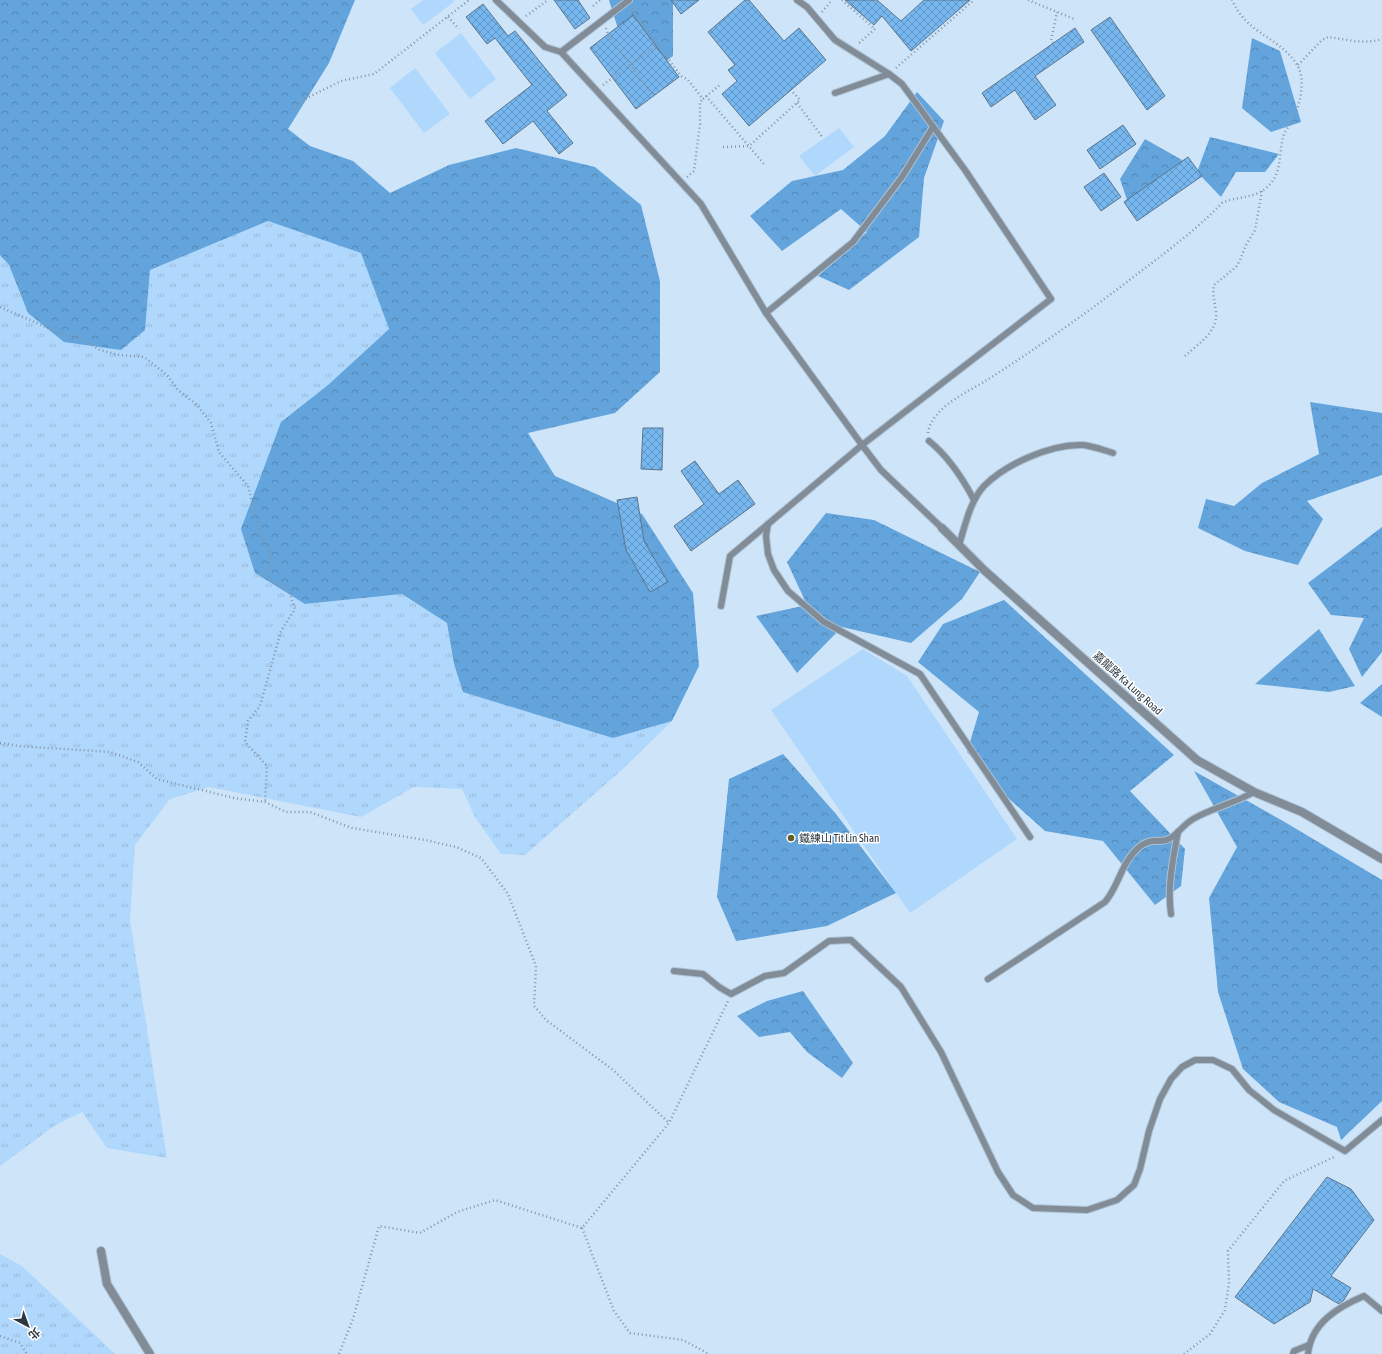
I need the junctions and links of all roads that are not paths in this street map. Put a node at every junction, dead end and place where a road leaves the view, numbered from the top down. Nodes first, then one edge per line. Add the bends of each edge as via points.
1 (496, 0) edge
2 (629, 0) edge
3 (797, 0) edge
4 (561, 52) junction
5 (889, 74) junction
6 (835, 93) dead end
7 (933, 127) junction
8 (766, 312) junction
9 (929, 441) road end
10 (862, 445) junction
11 (1113, 453) dead end
12 (974, 500) junction
13 (768, 524) junction
14 (942, 528) joint
15 (959, 545) junction
16 (721, 606) dead end
17 (1254, 792) junction
18 (1178, 832) junction
19 (1030, 837) dead end
20 (1382, 859) edge
21 (1171, 914) dead end
22 (674, 971) dead end
23 (988, 979) dead end
24 (1382, 1120) edge
25 (101, 1251) dead end
26 (1382, 1311) edge
27 (1309, 1345) junction
28 (150, 1354) edge
29 (1293, 1354) edge
30 (1308, 1354) edge

1 - 4 lane via 545,47
2 - 4 lane
3 - 5 lane via 807,7 835,40
4 - 8 lane, 嘉龍路 Ka Lung Road via 701,204
5 - 6 lane
5 - 7 lane via 902,84
7 - 8 lane via 902,177 853,242
7 - 10 lane via 965,170 1051,299
8 - 10 lane, 嘉龍路 Ka Lung Road
9 - 12 lane via 958,471
10 - 13 lane
10 - 14 lane, 嘉龍路 Ka Lung Road via 881,470
11 - 12 lane via 1081,445 1045,451 1011,466 984,486
12 - 15 lane
13 - 16 lane via 730,556
13 - 19 lane via 768,554 774,570 788,591 824,622 920,674
14 - 15 street, 嘉龍路 Ka Lung Road
15 - 17 street, 嘉龍路 Ka Lung Road via 1196,760
17 - 18 lane via 1239,801 1192,819
17 - 20 street, 嘉龍路 Ka Lung Road via 1302,812
18 - 21 lane via 1172,865
18 - 23 lane via 1168,840 1151,840 1138,848 1126,861 1105,902
22 - 24 lane via 703,974 732,994 765,976 784,973 829,941 851,940 901,986 941,1052 998,1172 1013,1195 1033,1208 1087,1210 1117,1200 1134,1185 1160,1100 1171,1079 1182,1067 1195,1060 1213,1060 1232,1069 1249,1090 1274,1110 1345,1151
25 - 28 street via 107,1284
26 - 27 lane via 1364,1296 1342,1305 1322,1321
27 - 29 lane via 1294,1351
27 - 30 lane

